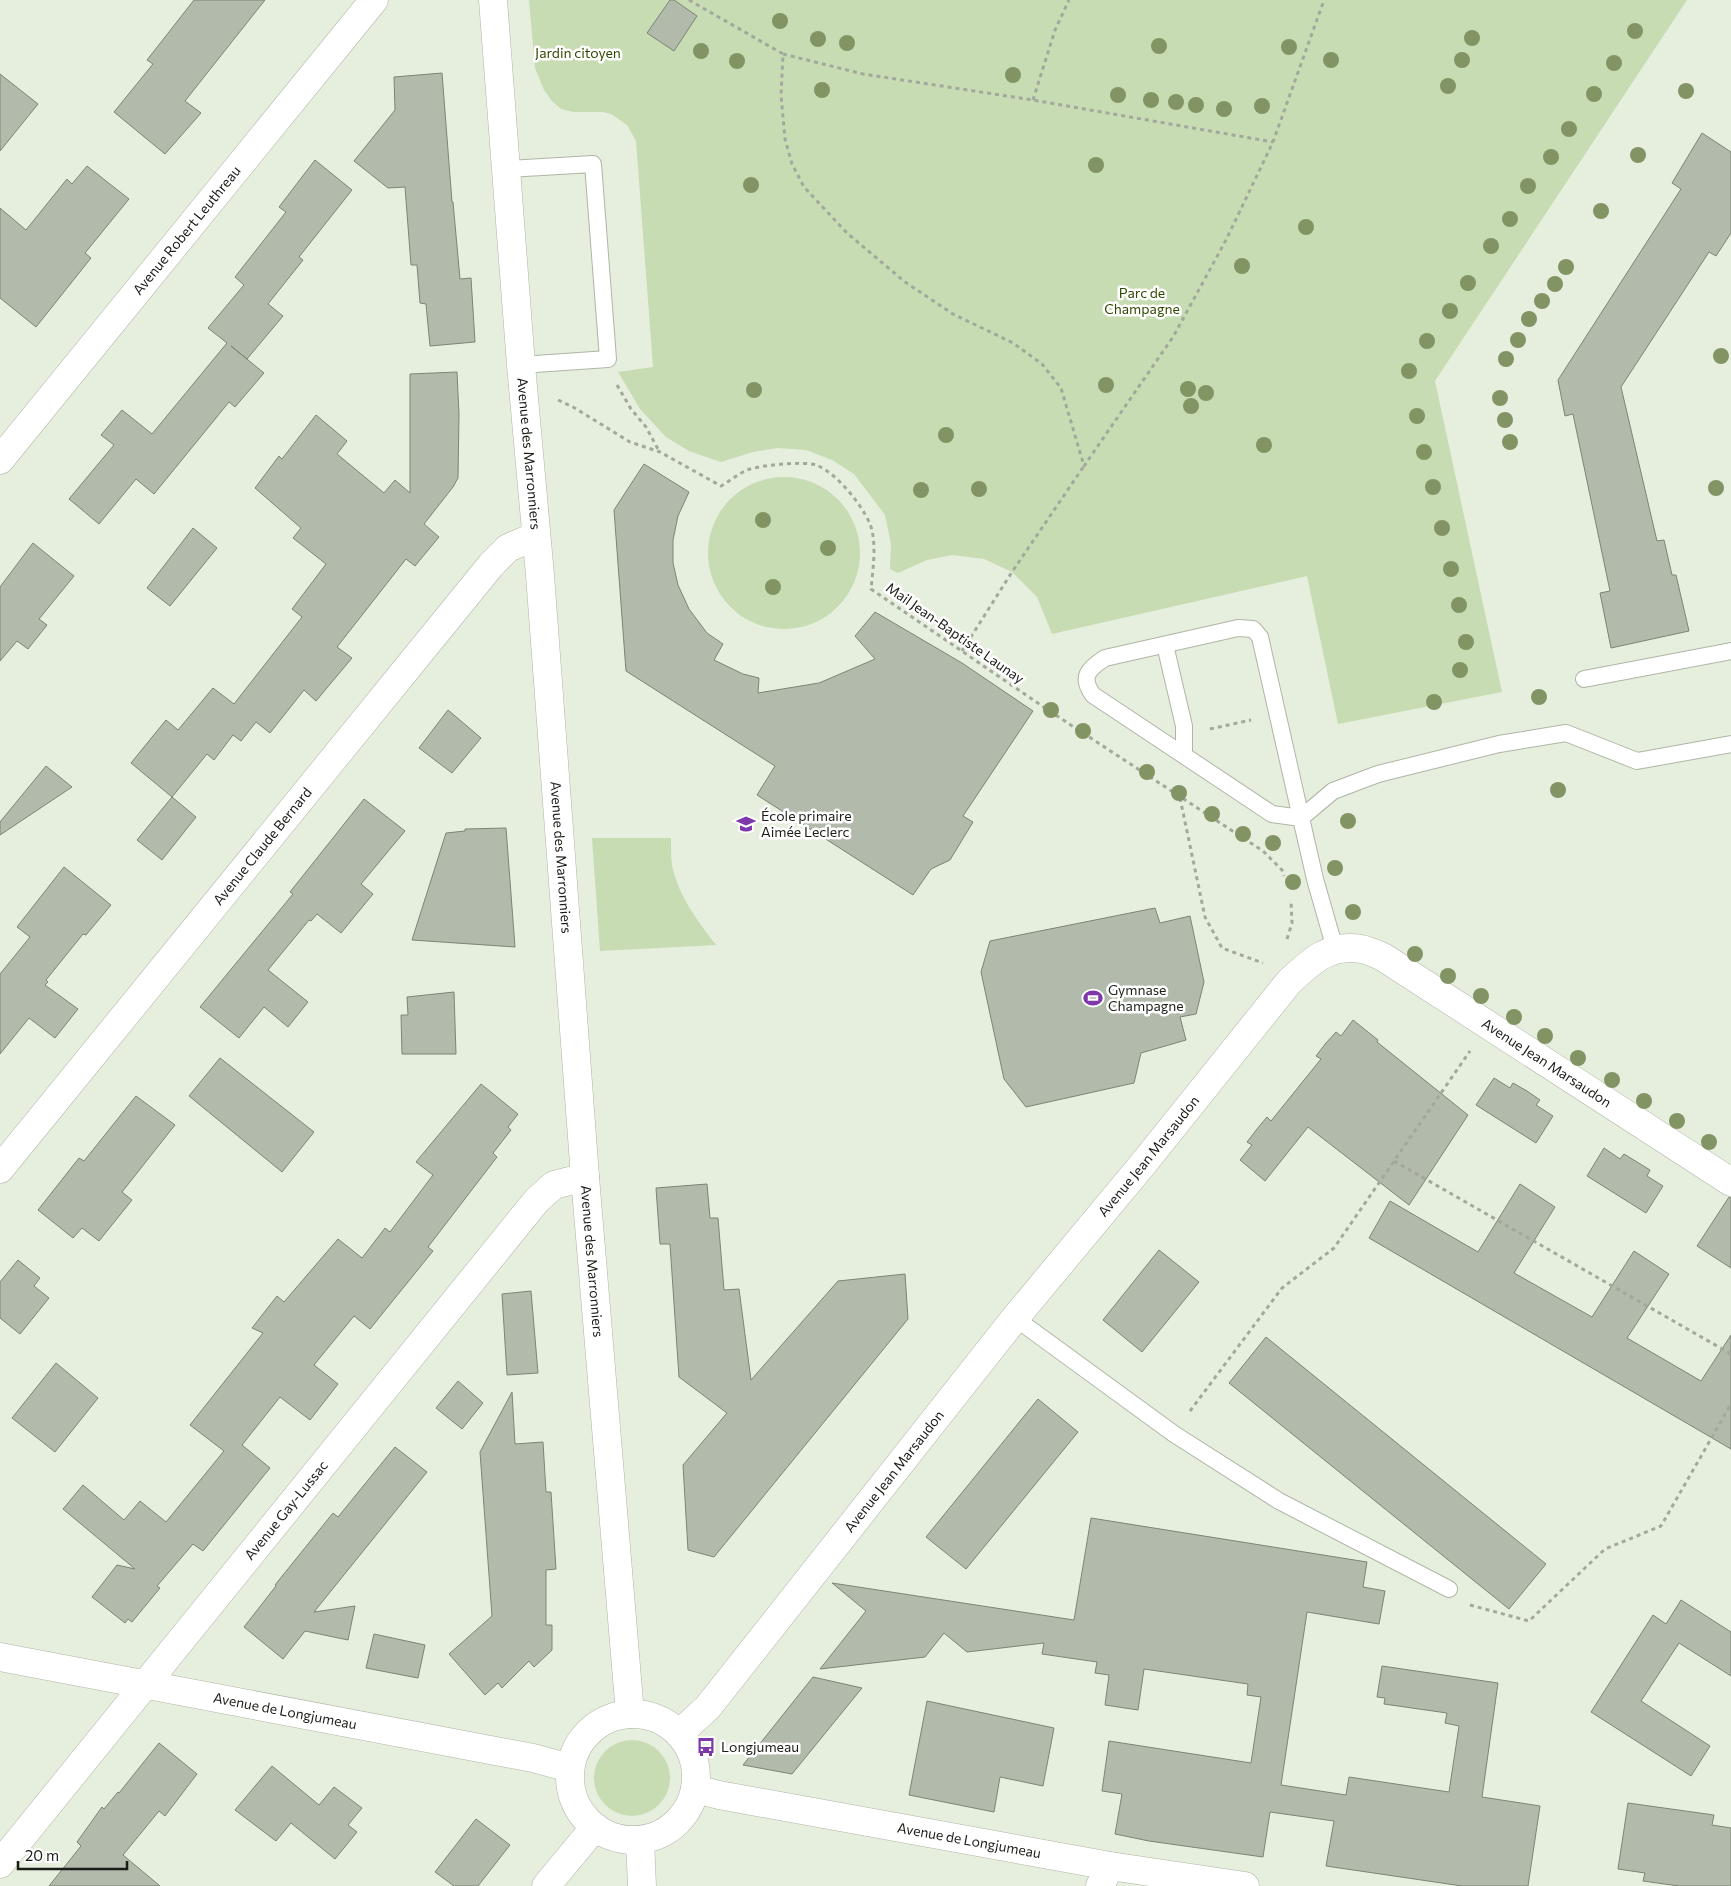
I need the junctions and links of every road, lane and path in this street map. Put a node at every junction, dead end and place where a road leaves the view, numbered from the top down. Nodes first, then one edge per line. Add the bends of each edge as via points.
1 (374, 0) edge
2 (493, 0) edge
3 (689, 0) edge
4 (1069, 0) edge
5 (1324, 0) edge
6 (783, 54) junction
7 (1033, 100) junction
8 (1273, 142) junction
9 (506, 170) junction
10 (608, 358) junction
11 (522, 375) junction
12 (660, 452) junction
13 (0, 460) edge
14 (1084, 466) junction
15 (536, 536) junction
16 (1165, 644) junction
17 (962, 651) junction
18 (1731, 651) edge
19 (1584, 679) dead end
20 (1278, 714) junction
21 (1731, 744) edge
22 (1184, 755) junction
23 (1180, 797) junction
24 (1301, 818) junction
25 (1285, 878) dead end
26 (1291, 894) dead end
27 (1285, 947) dead end
28 (1335, 949) junction
29 (1289, 982) junction
30 (1484, 1023) junction
31 (1394, 1161) junction
32 (0, 1169) edge
33 (585, 1177) junction
34 (1731, 1182) edge
35 (1016, 1318) junction
36 (1731, 1354) edge
37 (1731, 1404) edge
38 (1174, 1434) junction
39 (1449, 1589) joint
40 (0, 1657) edge
41 (144, 1685) junction
42 (630, 1714) junction
43 (679, 1734) junction
44 (570, 1768) junction
45 (695, 1789) junction
46 (595, 1827) junction
47 (640, 1840) junction
48 (0, 1864) edge
49 (1105, 1876) edge
50 (546, 1886) edge
51 (642, 1886) edge
52 (1245, 1886) edge

1 - 13 street, Avenue Robert Leuthreau
2 - 9 street, Avenue des Marronniers
3 - 6 path
4 - 7 path via 1054,30
5 - 8 path
6 - 7 path via 863,74
6 - 14 path via 781,95 785,139 792,164 804,187 847,233 905,282 953,314 1014,343 1042,364 1060,388
7 - 8 path
8 - 14 path via 1226,240 1173,337
9 - 10 lane via 593,164
9 - 11 street, Avenue des Marronniers
10 - 11 lane
10 - 12 path via 618,386
11 - 12 path, Mail Jean-Baptiste Launay via 630,442
11 - 15 street, Avenue des Marronniers
12 - 17 path, Mail Jean-Baptiste Launay via 721,486 748,470 778,463 816,465 839,481 856,500 870,525 874,555 871,589
14 - 17 path
15 - 32 street, Avenue Claude Bernard via 508,548 491,565
15 - 33 street, Avenue des Marronniers
16 - 20 lane via 1238,628 1252,629 1260,637
16 - 22 lane via 1184,726
16 - 22 lane via 1105,658 1094,665 1087,675 1086,685 1093,695
17 - 23 path, Mail Jean-Baptiste Launay
18 - 19 lane
20 - 22 path via 1204,730
20 - 24 lane
21 - 24 lane via 1637,761 1566,732 1499,744 1378,774 1333,791
22 - 24 lane via 1272,814
23 - 25 path, Mail Jean-Baptiste Launay via 1263,851 1282,870
23 - 29 path via 1205,917 1222,948 1269,965
24 - 28 lane
26 - 27 path via 1292,923
28 - 29 street, Avenue Jean Marsaudon via 1313,959
28 - 30 street, Avenue Jean Marsaudon via 1360,949 1383,956
29 - 35 street, Avenue Jean Marsaudon
30 - 31 path via 1466,1057
30 - 34 street, Avenue Jean Marsaudon
31 - 36 path
31 - 38 path via 1334,1248 1282,1288
33 - 41 street, Avenue Gay-Lussac via 554,1186 537,1200
33 - 42 street, Avenue des Marronniers
35 - 38 lane
35 - 43 street, Avenue Jean Marsaudon via 708,1706
37 - 39 path via 1661,1526 1605,1549 1529,1621 1468,1604
38 - 39 lane via 1279,1501
40 - 41 street, Avenue de Longjumeau
41 - 44 street, Avenue de Longjumeau via 533,1758
41 - 48 street, Avenue Gay-Lussac
42 - 43 street via 648,1716
42 - 44 street via 609,1719 590,1730 576,1748
43 - 45 street via 690,1750 696,1769
44 - 46 street via 574,1801
45 - 47 street via 688,1808 675,1824
45 - 49 street, Avenue de Longjumeau
46 - 47 street via 609,1835
46 - 50 street
47 - 51 street
49 - 52 street, Avenue de Longjumeau

